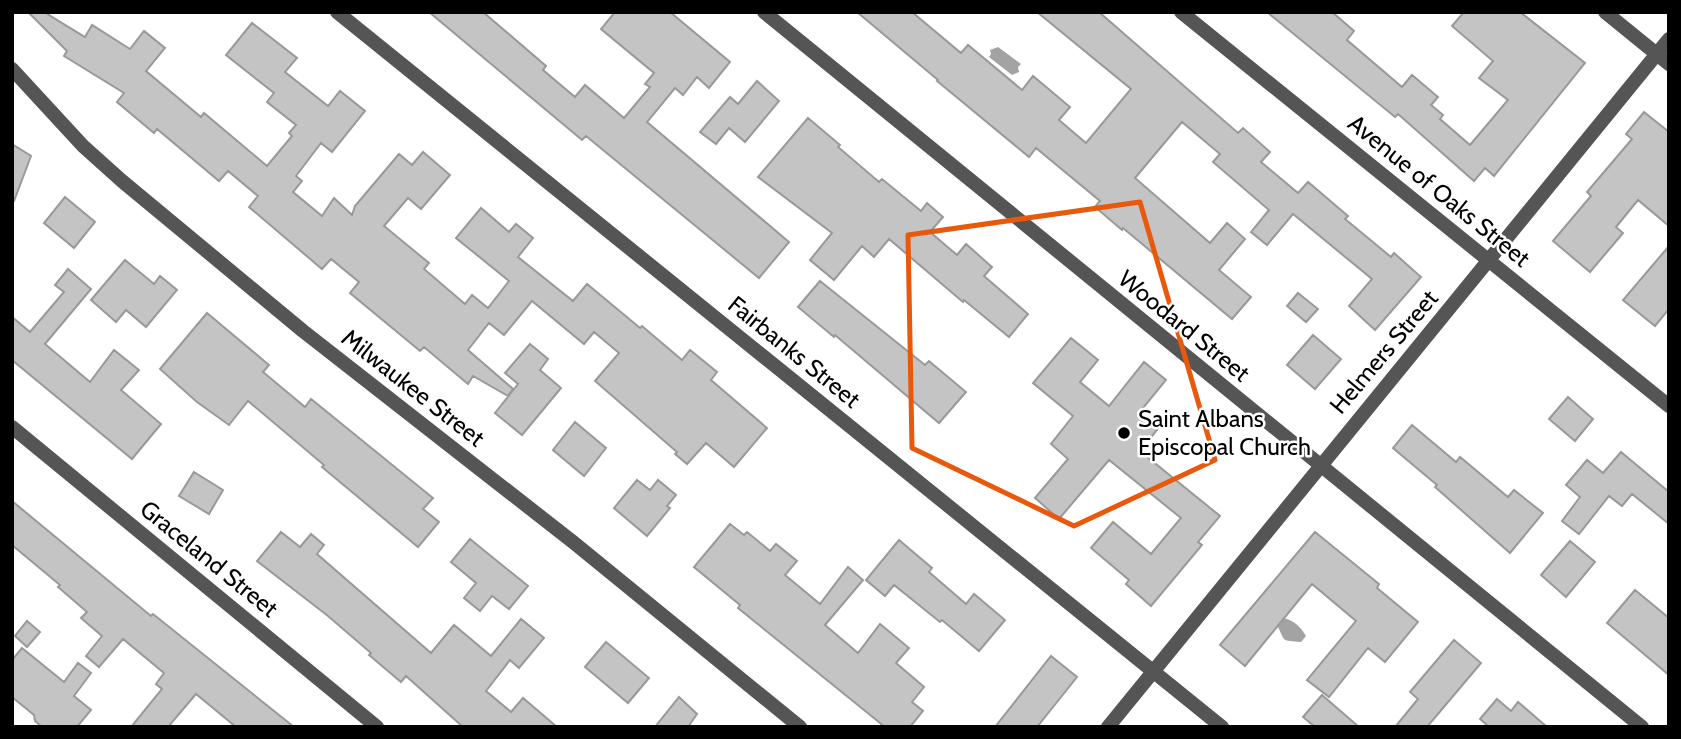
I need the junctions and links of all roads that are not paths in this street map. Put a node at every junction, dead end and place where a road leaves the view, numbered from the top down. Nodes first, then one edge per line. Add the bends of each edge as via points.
1 (337, 12) edge
2 (764, 12) edge
3 (1181, 12) edge
4 (1605, 12) edge
5 (1669, 39) edge
6 (1657, 54) junction
7 (1669, 64) edge
8 (12, 69) edge
9 (1489, 260) junction
10 (1669, 406) edge
11 (12, 427) edge
12 (1319, 466) junction
13 (1154, 671) junction
14 (377, 727) edge
15 (800, 727) edge
16 (1108, 727) edge
17 (1222, 727) edge
18 (1642, 727) edge

1 - 13 street, Fairbanks Street
2 - 12 street, Woodard Street
3 - 9 street, Avenue of Oaks Street
4 - 6 street
5 - 6 street, Helmers Street
6 - 7 street
6 - 9 street, Helmers Street
8 - 15 street, Milwaukee Street via 122,181
9 - 10 street, Avenue of Oaks Street
9 - 12 street, Helmers Street
11 - 14 street, Graceland Street
12 - 13 street, Helmers Street
12 - 18 street, Woodard Street
13 - 16 street, Helmers Street
13 - 17 street, Fairbanks Street

